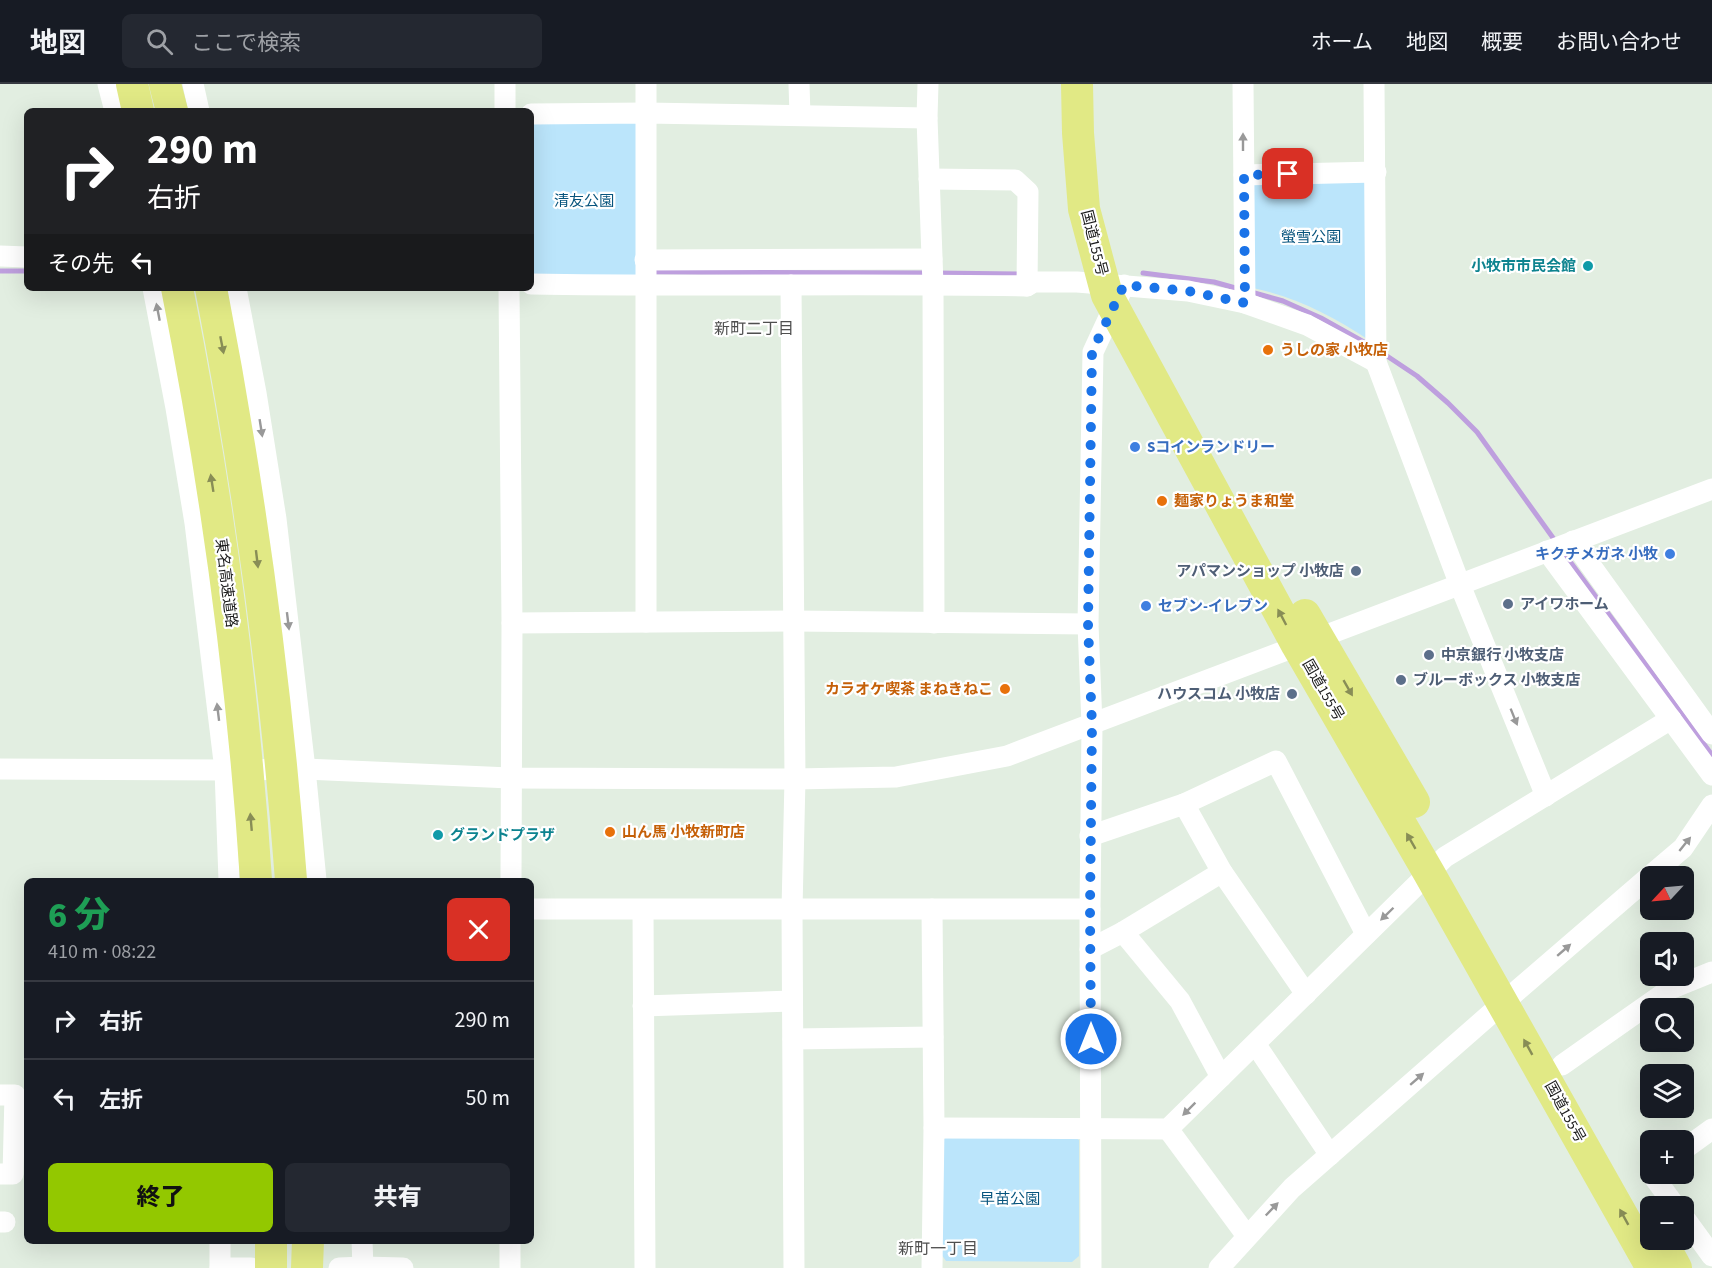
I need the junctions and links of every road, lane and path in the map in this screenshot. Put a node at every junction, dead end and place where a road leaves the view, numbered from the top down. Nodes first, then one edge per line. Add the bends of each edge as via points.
1 (108, 84) edge
2 (132, 84) edge
3 (165, 84) edge
4 (193, 84) edge
5 (506, 84) edge
6 (646, 84) edge
7 (799, 84) edge
8 (928, 84) edge
9 (1077, 84) edge
10 (1097, 84) edge
11 (1243, 84) edge
12 (1374, 84) edge
13 (114, 108) edge
14 (137, 108) edge
15 (171, 108) edge
16 (198, 108) edge
17 (505, 108) edge
18 (534, 114) edge
19 (646, 114) junction
20 (800, 116) junction
21 (927, 118) junction
22 (1376, 172) junction
23 (1244, 175) junction
24 (929, 179) junction
25 (0, 256) edge
26 (24, 257) edge
27 (932, 259) junction
28 (645, 260) junction
29 (1027, 276) junction
30 (534, 284) edge
31 (791, 285) junction
32 (933, 285) junction
33 (645, 286) junction
34 (154, 291) edge
35 (178, 291) edge
36 (212, 291) edge
37 (237, 291) edge
38 (508, 291) edge
39 (1114, 292) junction
40 (1246, 294) junction
41 (1376, 351) junction
42 (256, 393) junction
43 (176, 408) junction
44 (1712, 489) edge
45 (276, 519) junction
46 (195, 523) junction
47 (1560, 546) junction
48 (1460, 585) junction
49 (793, 621) junction
50 (646, 622) junction
51 (512, 623) junction
52 (934, 623) junction
53 (1088, 624) junction
54 (1307, 641) junction
55 (1671, 719) junction
56 (1092, 725) junction
57 (1712, 734) edge
58 (0, 768) edge
59 (305, 769) junction
60 (225, 770) junction
61 (1712, 775) edge
62 (511, 778) junction
63 (795, 779) junction
64 (1546, 796) junction
65 (1184, 804) junction
66 (1712, 805) edge
67 (1090, 836) junction
68 (1437, 865) junction
69 (1662, 866) edge
70 (1222, 872) junction
71 (229, 878) edge
72 (256, 878) edge
73 (291, 878) edge
74 (316, 878) edge
75 (511, 878) edge
76 (1640, 885) edge
77 (534, 909) edge
78 (792, 909) junction
79 (932, 909) junction
80 (1090, 909) junction
81 (643, 910) junction
82 (1123, 932) junction
83 (1366, 934) junction
84 (1090, 949) junction
85 (1712, 972) edge
86 (1306, 994) junction
87 (1511, 996) junction
88 (792, 1001) junction
89 (644, 1006) junction
90 (933, 1037) junction
91 (793, 1039) junction
92 (1256, 1045) junction
93 (1562, 1065) junction
94 (1221, 1077) junction
95 (0, 1095) edge
96 (934, 1128) junction
97 (1091, 1129) junction
98 (1168, 1129) junction
99 (1712, 1129) edge
100 (1694, 1142) edge
101 (1330, 1155) junction
102 (0, 1174) edge
103 (1640, 1203) edge
104 (1694, 1231) edge
105 (1247, 1236) junction
106 (220, 1244) edge
107 (271, 1244) edge
108 (308, 1244) edge
109 (362, 1244) edge
110 (510, 1244) edge
111 (1666, 1250) edge
112 (1712, 1256) edge
113 (363, 1267) edge
114 (220, 1268) edge
115 (251, 1268) edge
116 (271, 1268) edge
117 (308, 1268) edge
118 (339, 1268) edge
119 (403, 1268) edge
120 (510, 1268) edge
121 (645, 1268) edge
122 (794, 1268) edge
123 (932, 1268) edge
124 (1090, 1268) edge
125 (1219, 1268) edge
126 (1652, 1268) edge
127 (1676, 1268) edge

1 - 13 street
2 - 14 highway
3 - 15 highway
4 - 16 street
5 - 17 street
6 - 19 street
7 - 20 street
8 - 21 street
9 - 39 highway, 国道155号 via 1084,209
10 - 39 highway, 国道155号 via 1098,135
23 -> 11 street
12 - 22 street
18 - 19 street
19 - 20 street
19 - 28 street
20 - 21 street
21 - 24 street
22 - 23 street
22 - 41 street
23 - 40 street
24 - 27 street
24 - 29 street via 1015,180 1028,192
25 - 26 street
27 - 28 street
27 - 32 street
28 - 33 street
29 - 32 street
29 - 39 street via 1034,282
30 - 33 street
31 - 32 street
31 - 33 street
31 - 49 street
32 - 52 street
33 - 50 street
43 -> 34 street
72 -> 35 highway, 東名高速道路 via 221,541
36 -> 73 highway via 254,538
37 - 42 street
38 - 51 street
39 - 40 street
39 - 53 street via 1092,352
39 - 54 highway, 国道155号 via 1178,389
40 - 41 street via 1307,326
41 - 48 street
42 - 43 street
42 -> 45 street
43 - 46 street
44 - 47 street
45 - 46 street
45 -> 59 street
60 -> 46 street
47 - 48 street
47 - 55 street
47 - 57 street
48 - 54 street
48 -> 64 street
49 - 50 street
49 - 52 street
49 - 63 street
50 - 51 street
51 - 62 street
52 - 53 street
53 - 56 street
54 - 56 street
54 - 68 highway, 国道155号 via 1337,669
55 - 61 street
55 - 64 street
56 - 63 street via 1007,756 955,767 896,777
56 - 67 street
58 - 60 street
59 - 60 street
59 - 62 street
59 - 74 street
60 - 71 street
62 - 63 street
62 - 75 street
63 - 78 street
64 - 68 street
65 - 67 street
65 - 70 street
65 - 83 street via 1276,761
69 -> 66 street via 1683,848
67 - 80 street
68 -> 83 street
68 - 87 highway, 国道155号
70 - 82 street
70 - 86 street
87 -> 76 street
77 - 81 street
78 - 79 street
78 - 81 street
78 - 88 street
79 - 80 street
79 - 90 street
80 - 84 street
81 - 89 street
82 - 84 street
82 - 94 street via 1180,1000
83 - 86 street
84 - 97 street
85 - 93 street via 1670,988
86 - 92 street
87 - 93 highway, 国道155号
101 -> 87 street
126 -> 87 highway, 国道155号
88 - 89 street
88 - 91 street
89 - 121 street
90 - 91 street
90 - 96 street
91 - 122 street
92 - 94 street
92 - 101 street
93 - 103 highway, 国道155号
94 -> 98 street
95 - 102 street via 15,1095 13,1174
96 - 97 street
96 - 123 street
97 - 98 street
97 - 124 street
98 - 105 street
99 - 100 street
105 -> 101 street
104 - 112 street
105 - 125 street
106 - 114 street
107 - 116 highway
108 - 117 highway
109 - 113 street
110 - 120 street
111 - 127 highway
113 - 118 street
113 - 119 street
114 - 115 street

